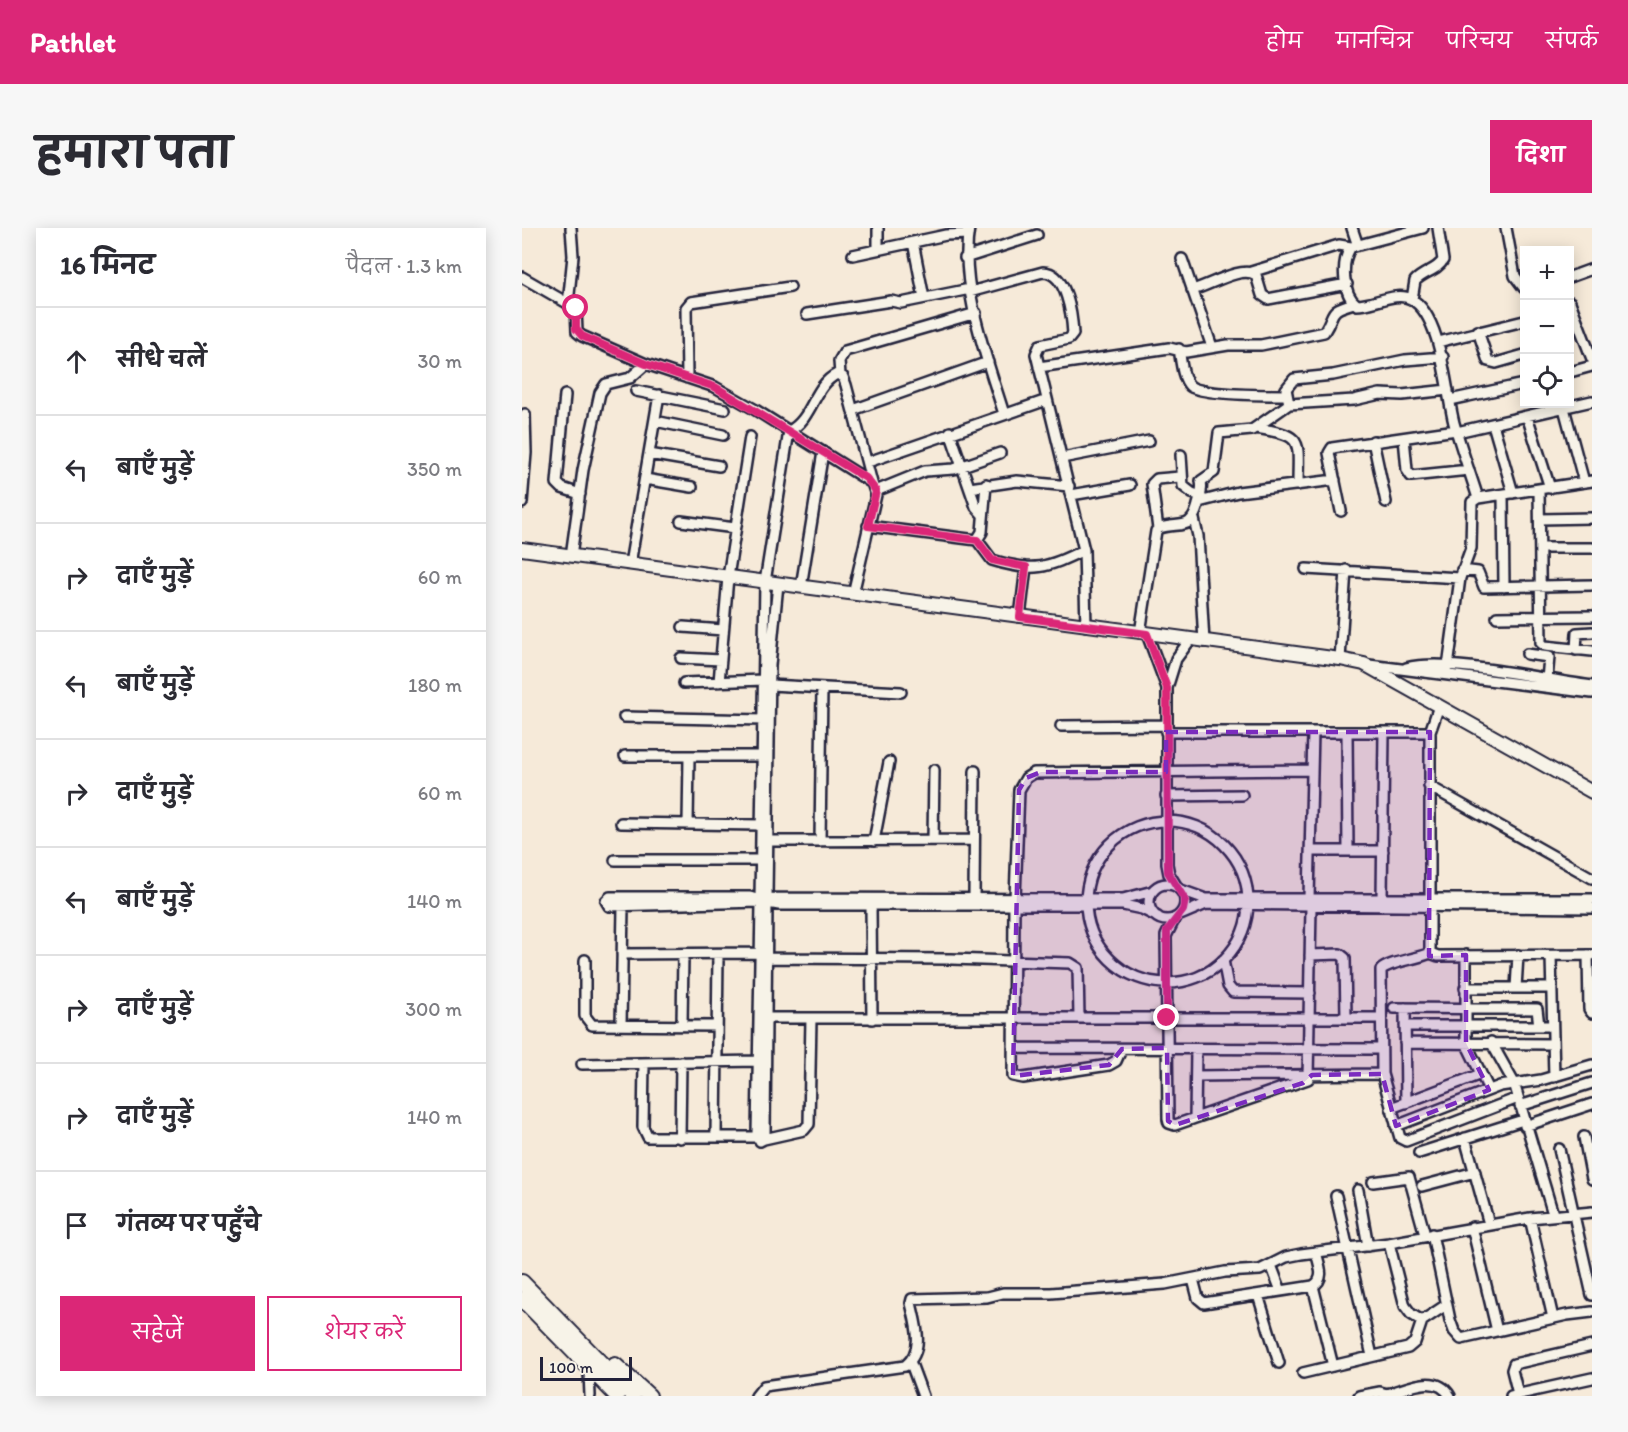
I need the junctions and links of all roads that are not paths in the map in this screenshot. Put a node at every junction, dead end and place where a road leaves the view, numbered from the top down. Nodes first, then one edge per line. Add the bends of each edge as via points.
1 (571, 228) edge
2 (878, 228) edge
3 (1352, 228) edge
4 (1423, 228) edge
5 (1438, 228) edge
6 (1506, 228) edge
7 (968, 231) edge
8 (940, 232) edge
9 (1387, 232) edge
10 (1037, 235) dead end
11 (913, 242) junction
12 (1354, 245) junction
13 (878, 249) junction
14 (853, 255) dead end
15 (965, 258) junction
16 (1182, 259) dead end
17 (1592, 269) edge
18 (1251, 272) junction
19 (1574, 275) edge
20 (522, 278) edge
21 (1520, 283) edge
22 (1347, 284) junction
23 (790, 287) dead end
24 (970, 291) junction
25 (1192, 291) junction
26 (924, 298) junction
27 (1412, 299) junction
28 (568, 303) junction
29 (1354, 303) junction
30 (976, 313) junction
31 (807, 314) dead end
32 (1574, 315) edge
33 (1520, 322) edge
34 (1478, 331) junction
35 (1438, 342) junction
36 (1212, 347) junction
37 (1179, 349) junction
38 (1520, 356) edge
39 (1443, 357) junction
40 (1592, 360) edge
41 (988, 362) junction
42 (646, 364) junction
43 (1592, 366) edge
44 (1039, 367) junction
45 (1574, 371) edge
46 (840, 375) junction
47 (687, 378) junction
48 (1520, 385) edge
49 (636, 391) dead end
50 (565, 395) dead end
51 (659, 395) junction
52 (1449, 395) junction
53 (1047, 400) junction
54 (1287, 400) junction
55 (1592, 401) edge
56 (1574, 406) edge
57 (1564, 408) joint
58 (725, 409) dead end
59 (853, 410) junction
60 (525, 414) dead end
61 (1004, 414) junction
62 (1527, 417) junction
63 (655, 421) junction
64 (1493, 424) junction
65 (1257, 428) junction
66 (789, 431) junction
67 (1457, 431) junction
68 (950, 432) junction
69 (723, 435) dead end
70 (750, 437) dead end
71 (1404, 438) junction
72 (1149, 441) dead end
73 (1373, 441) junction
74 (823, 452) junction
75 (1000, 453) dead end
76 (649, 454) junction
77 (1181, 455) dead end
78 (1062, 458) junction
79 (868, 462) junction
80 (719, 465) dead end
81 (962, 466) junction
82 (1469, 470) junction
83 (1180, 477) junction
84 (645, 479) junction
85 (1335, 480) junction
86 (1588, 481) edge
87 (986, 484) junction
88 (1130, 485) dead end
89 (1298, 485) junction
90 (692, 487) dead end
91 (874, 487) junction
92 (970, 488) junction
93 (1550, 488) junction
94 (1070, 490) junction
95 (1539, 490) junction
96 (1514, 493) junction
97 (580, 494) junction
98 (1503, 495) junction
99 (1478, 498) junction
100 (1200, 499) junction
101 (1386, 502) dead end
102 (522, 503) edge
103 (1341, 511) dead end
104 (984, 515) junction
105 (1592, 518) edge
106 (1194, 519) junction
107 (1540, 519) junction
108 (681, 521) dead end
109 (868, 526) junction
110 (735, 528) junction
111 (1158, 529) junction
112 (977, 540) junction
113 (1592, 548) edge
114 (522, 549) edge
115 (1540, 549) junction
116 (1084, 550) junction
117 (571, 556) junction
118 (630, 564) junction
119 (1026, 567) junction
120 (1306, 569) dead end
121 (1346, 570) junction
122 (1461, 574) junction
123 (728, 577) junction
124 (765, 582) junction
125 (778, 584) junction
126 (1592, 585) edge
127 (1541, 586) junction
128 (801, 587) junction
129 (1504, 587) junction
130 (853, 594) junction
131 (1497, 616) dead end
132 (1542, 616) junction
133 (1592, 616) edge
134 (1020, 617) junction
135 (1086, 626) junction
136 (683, 627) dead end
137 (723, 630) junction
138 (1592, 632) edge
139 (1143, 634) junction
140 (1190, 640) junction
141 (1204, 642) junction
142 (1576, 650) junction
143 (1592, 651) edge
144 (1527, 654) dead end
145 (681, 658) dead end
146 (1340, 659) junction
147 (721, 660) junction
148 (1175, 662) junction
149 (1159, 663) junction
150 (1364, 664) junction
151 (1448, 667) junction
152 (1406, 668) junction
153 (1547, 680) junction
154 (719, 682) junction
155 (684, 683) dead end
156 (767, 683) junction
157 (1592, 686) edge
158 (822, 688) junction
159 (1167, 688) junction
160 (901, 692) dead end
161 (1592, 693) edge
162 (1439, 706) junction
163 (624, 717) dead end
164 (763, 720) junction
165 (1061, 726) dead end
166 (1166, 728) junction
167 (1313, 732) junction
168 (1347, 732) junction
169 (1384, 732) junction
170 (1430, 732) junction
171 (625, 756) dead end
172 (762, 756) junction
173 (689, 757) junction
174 (889, 762) dead end
175 (934, 770) dead end
176 (1312, 770) junction
177 (975, 771) dead end
178 (1167, 772) junction
179 (1429, 786) junction
180 (1592, 792) edge
181 (1242, 795) dead end
182 (1166, 796) junction
183 (1167, 820) junction
184 (621, 824) dead end
185 (688, 824) junction
186 (761, 825) junction
187 (933, 840) junction
188 (974, 840) junction
189 (769, 841) junction
190 (820, 841) junction
191 (874, 841) junction
192 (1310, 851) junction
193 (1348, 851) junction
194 (1383, 851) junction
195 (615, 860) dead end
196 (760, 861) junction
197 (1167, 864) junction
198 (1592, 878) edge
199 (1155, 889) junction
200 (1179, 889) junction
201 (974, 898) junction
202 (1382, 898) junction
203 (1592, 899) edge
204 (764, 901) junction
205 (1015, 902) junction
206 (1086, 902) junction
207 (1249, 902) junction
208 (1310, 902) junction
209 (1429, 903) junction
210 (623, 906) junction
211 (871, 906) junction
212 (1592, 908) edge
213 (1177, 916) junction
214 (1160, 918) junction
215 (1166, 936) junction
216 (1430, 953) junction
217 (622, 954) junction
218 (683, 954) junction
219 (718, 954) junction
220 (1466, 955) junction
221 (1518, 955) junction
222 (1590, 955) edge
223 (763, 956) junction
224 (1310, 956) junction
225 (1551, 956) junction
226 (871, 958) junction
227 (585, 960) dead end
228 (1223, 960) junction
229 (1014, 962) junction
230 (1167, 984) junction
231 (1465, 988) junction
232 (1516, 988) junction
233 (1552, 988) junction
234 (1310, 993) junction
235 (1394, 1008) dead end
236 (1405, 1008) junction
237 (1465, 1009) junction
238 (1592, 1013) edge
239 (767, 1018) junction
240 (811, 1018) junction
241 (1014, 1018) junction
242 (1079, 1018) junction
243 (1167, 1018) junction
244 (1310, 1018) junction
245 (1346, 1018) junction
246 (1381, 1018) junction
247 (872, 1019) junction
248 (621, 1025) junction
249 (682, 1025) junction
250 (717, 1026) junction
251 (1405, 1026) junction
252 (1465, 1026) junction
253 (1539, 1026) junction
254 (1551, 1026) junction
255 (1466, 1042) junction
256 (1491, 1042) junction
257 (1405, 1043) junction
258 (1552, 1044) junction
259 (1013, 1048) junction
260 (1167, 1048) junction
261 (1196, 1048) junction
262 (1382, 1049) junction
263 (1120, 1050) junction
264 (1310, 1050) junction
265 (718, 1061) junction
266 (758, 1061) junction
267 (681, 1062) junction
268 (644, 1063) junction
269 (582, 1064) dead end
270 (1592, 1065) edge
271 (1382, 1074) junction
272 (1481, 1074) junction
273 (1310, 1075) junction
274 (1196, 1076) junction
275 (1554, 1077) junction
276 (1514, 1083) junction
277 (1592, 1083) edge
278 (1489, 1090) junction
279 (1519, 1102) junction
280 (1406, 1103) junction
281 (1592, 1104) edge
282 (1391, 1108) junction
283 (1195, 1118) junction
284 (1524, 1123) junction
285 (1396, 1126) junction
286 (716, 1137) junction
287 (1584, 1137) dead end
288 (680, 1138) junction
289 (760, 1138) junction
290 (1465, 1138) junction
291 (1559, 1149) dead end
292 (1419, 1154) dead end
293 (1475, 1172) junction
294 (1592, 1179) edge
295 (1373, 1182) dead end
296 (1422, 1185) dead end
297 (1358, 1190) dead end
298 (1336, 1196) dead end
299 (1592, 1212) edge
300 (1553, 1214) junction
301 (1573, 1214) junction
302 (1530, 1218) junction
303 (1489, 1224) junction
304 (1472, 1227) junction
305 (1428, 1235) junction
306 (1389, 1243) junction
307 (1368, 1246) junction
308 (1347, 1249) junction
309 (1316, 1252) junction
310 (1587, 1253) edge
311 (1271, 1265) junction
312 (1193, 1279) junction
313 (1591, 1285) edge
314 (1313, 1286) junction
315 (525, 1290) edge
316 (1281, 1291) junction
317 (1258, 1295) junction
318 (1592, 1295) edge
319 (1446, 1305) junction
320 (1592, 1312) edge
321 (1553, 1318) junction
322 (1422, 1321) junction
323 (552, 1329) junction
324 (1497, 1331) junction
325 (1592, 1346) edge
326 (1372, 1356) junction
327 (910, 1361) junction
328 (1279, 1363) dead end
329 (1332, 1366) junction
330 (589, 1372) junction
331 (1303, 1373) dead end
332 (1592, 1378) edge
333 (1515, 1395) edge
334 (590, 1396) edge
335 (610, 1396) edge
336 (617, 1396) edge
337 (633, 1396) edge
338 (648, 1396) edge
339 (756, 1396) edge
340 (923, 1396) edge
341 (1359, 1396) edge
342 (1450, 1396) edge

1 - 28 street via 573,256
2 - 13 street
3 - 12 street
4 - 9 street
5 - 27 street via 1443,260 1415,281
6 - 21 street via 1515,276
7 - 8 street
7 - 15 street
8 - 11 street
9 - 12 street
10 - 15 street
11 - 13 street
11 - 26 street
12 - 18 street via 1339,245
12 - 22 street via 1345,262
13 - 14 street
15 - 24 street
16 - 25 street
17 - 19 street
18 - 22 street via 1268,299
18 - 25 street via 1227,276
20 - 28 street
22 - 29 street
23 - 47 street via 691,302 686,308
24 - 26 street
24 - 30 street
24 - 44 street via 1043,272 1059,279 1073,334 1069,339 1040,345 1036,351
25 - 36 street
26 - 31 street
27 - 29 street via 1402,296
27 - 35 street
28 - 42 street via 578,312 578,334
29 - 36 street via 1332,312 1321,334 1273,344
30 - 41 street
30 - 46 street via 845,351 839,361
32 - 40 street
33 - 34 street
34 - 35 street
34 - 38 street via 1488,361 1496,363
35 - 39 street
36 - 37 street via 1186,352
37 - 44 street
37 - 54 street via 1187,381 1194,388
39 - 52 street
39 - 54 street via 1297,378 1288,385
41 - 59 street
41 - 61 street
42 - 47 street
42 - 97 street via 630,378 602,388
43 - 45 street
44 - 53 street
46 - 59 street
46 - 66 street via 827,381 801,424
47 - 66 street via 728,394
48 - 52 street
49 - 51 street
50 - 97 street via 557,483
51 - 58 street
51 - 63 street
52 - 54 street via 1380,394 1354,400
52 - 67 street
53 - 61 street
53 - 78 street
54 - 65 street
55 - 56 street
57 - 62 street
57 - 86 street
59 - 79 street
60 - 102 street
61 - 68 street
62 - 64 street
62 - 93 street
63 - 69 street
63 - 76 street
64 - 67 street
64 - 96 street
65 - 89 street via 1285,432 1295,438
65 - 100 street via 1219,433 1215,468 1212,475 1201,481
66 - 74 street
66 - 124 street
67 - 71 street
67 - 82 street
68 - 79 street
68 - 81 street
70 - 110 street
71 - 73 street
71 - 82 street via 1411,476
72 - 78 street
73 - 85 street via 1332,448 1329,453
73 - 101 street
74 - 91 street
74 - 128 street
75 - 81 street
76 - 80 street
76 - 84 street
77 - 83 street
78 - 94 street
79 - 91 street
81 - 91 street via 949,471 925,471
81 - 92 street
82 - 99 street
83 - 100 street via 1185,489
83 - 111 street via 1157,479 1152,484
84 - 90 street
84 - 118 street
85 - 89 street
85 - 103 street
86 - 93 street
87 - 92 street
87 - 94 street via 1017,482
87 - 104 street
88 - 94 street
89 - 100 street
91 - 109 street
92 - 104 street via 976,507
93 - 95 street
94 - 116 street
95 - 96 street
95 - 107 street
96 - 98 street
97 - 117 street
98 - 99 street
98 - 129 street
99 - 122 street via 1471,505 1471,548
100 - 106 street
104 - 112 street
105 - 107 street
106 - 111 street
106 - 141 street
107 - 115 street
108 - 110 street
109 - 112 street
109 - 130 street
110 - 123 street
111 - 139 street
112 - 119 street via 992,560
113 - 115 street
114 - 117 main road
115 - 127 street
116 - 119 street via 1047,567
116 - 135 street
117 - 118 main road
118 - 123 main road
119 - 134 street
120 - 121 street
121 - 122 street
121 - 146 street
122 - 129 street via 1478,572 1484,587
122 - 151 street
123 - 124 main road
123 - 137 street
124 - 125 main road
124 - 156 street
125 - 128 main road
125 - 156 street
126 - 127 street
127 - 129 street
127 - 132 street
128 - 130 main road
130 - 134 main road
131 - 132 street
132 - 133 street
132 - 142 street via 1542,645
134 - 135 main road
135 - 139 main road
136 - 137 street
137 - 147 street
138 - 142 street via 1578,632
139 - 140 main road
139 - 149 street
140 - 141 main road
140 - 148 street
141 - 146 main road
142 - 143 street
144 - 153 street via 1549,657
145 - 147 street
146 - 150 main road
147 - 154 street
148 - 149 street
148 - 159 street
149 - 159 street
150 - 152 street
150 - 162 main road
151 - 152 street via 1419,664
151 - 153 street
152 - 161 street
153 - 157 street
154 - 155 street
154 - 156 street
156 - 158 street
156 - 164 street
156 - 189 street
158 - 160 street
158 - 190 street
159 - 166 street
162 - 170 street
162 - 180 main road
163 - 164 street
164 - 172 street
165 - 166 street
166 - 167 street
166 - 178 street
167 - 168 street
167 - 176 street
168 - 169 street
168 - 193 street
169 - 170 street
169 - 194 street
170 - 179 street
171 - 173 street
172 - 173 street
172 - 186 street
173 - 185 street
174 - 191 street
175 - 187 street
176 - 178 street
176 - 192 street
177 - 188 street
178 - 182 street
178 - 205 street via 1041,772 1026,778 1019,790
179 - 198 street
179 - 209 street
181 - 182 street
182 - 183 street
183 - 197 street
183 - 206 street via 1138,827 1112,842 1095,866 1086,887
183 - 207 street via 1201,828 1224,845 1242,871
184 - 185 street
185 - 186 street
186 - 196 street
187 - 188 street
187 - 191 street
188 - 201 street
189 - 190 street
189 - 204 street
190 - 191 street
192 - 193 street
192 - 208 street
193 - 194 street
194 - 202 street
195 - 196 street
196 - 204 street
197 - 199 street
197 - 200 street
199 - 200 street via 1167,884
199 - 206 street via 1131,899
199 - 214 street via 1150,908
200 - 207 street via 1199,899
200 - 213 street via 1185,905
201 - 204 street
201 - 205 street
202 - 208 street
202 - 209 street
203 - 209 street
204 - 210 street
204 - 210 street via 750,897 610,897 606,901 609,906
204 - 211 street
204 - 223 street
205 - 206 street
205 - 211 street
205 - 229 street
206 - 214 street via 1133,907
206 - 230 street via 1094,940 1110,960 1140,979
207 - 208 street
207 - 213 street via 1206,904
207 - 228 street via 1239,940
208 - 209 street
208 - 224 street
209 - 212 street
209 - 216 street
210 - 217 street
211 - 226 street
213 - 214 street
213 - 215 street
214 - 215 street
215 - 230 street
216 - 220 street
216 - 246 street via 1382,968
217 - 218 street
217 - 248 street
218 - 219 street
218 - 249 street
219 - 223 street
219 - 250 street
220 - 221 street
220 - 231 street
221 - 225 street
221 - 232 street
222 - 225 street
222 - 238 street
223 - 226 street
223 - 239 street
223 - 266 street
224 - 234 street
224 - 245 street via 1345,957
225 - 233 street
226 - 229 street
226 - 247 street
227 - 248 street via 586,1021 592,1025
228 - 230 street via 1198,977
228 - 234 street via 1233,993
229 - 241 street
229 - 242 street via 1075,964
230 - 243 street
231 - 232 street
231 - 237 street
232 - 233 street
233 - 254 street
234 - 244 street
235 - 236 street
236 - 237 street
236 - 251 street
237 - 252 street
237 - 253 street via 1537,1009
239 - 240 street
239 - 289 street
240 - 247 street
240 - 289 street via 809,1124 804,1130
241 - 242 street
241 - 247 street
241 - 259 street
242 - 243 street
243 - 244 street
243 - 260 street
244 - 245 street
244 - 264 street
245 - 246 street
246 - 262 street
248 - 249 street
249 - 250 street
250 - 265 street
251 - 252 street
251 - 257 street
252 - 253 street
252 - 255 street
253 - 254 street
254 - 258 street
255 - 256 street
255 - 257 street
255 - 272 street
256 - 258 street
256 - 276 street
257 - 280 street
258 - 275 street
259 - 263 street
259 - 263 street via 1013,1073 1018,1079 1113,1064
260 - 261 street
260 - 263 street
260 - 283 street via 1168,1121 1175,1125
261 - 264 street
261 - 274 street
262 - 264 street
262 - 271 street
264 - 273 street
265 - 266 street
265 - 267 street
265 - 286 street
266 - 289 street
267 - 268 street
267 - 288 street
268 - 269 street
268 - 288 street via 643,1132 651,1138
270 - 275 street
271 - 273 street
271 - 282 street
272 - 278 street
272 - 280 street
273 - 274 street
273 - 283 street via 1303,1083
274 - 283 street
275 - 276 street
276 - 278 street
276 - 279 street
277 - 279 street
278 - 285 street
279 - 284 street
279 - 285 street via 1406,1141 1400,1138
280 - 282 street
281 - 284 street
282 - 285 street
284 - 290 street
284 - 300 street
286 - 288 street
286 - 289 street
287 - 294 street
290 - 292 street
290 - 293 street
291 - 301 street
293 - 296 street
293 - 303 street
295 - 305 street via 1409,1177
297 - 307 street
298 - 308 street
299 - 301 street
300 - 301 street
300 - 302 street
301 - 310 street
302 - 303 street
302 - 321 street
303 - 304 street
304 - 305 street
304 - 324 street
305 - 306 street
305 - 319 street
306 - 307 street
306 - 322 street via 1402,1299 1411,1314
307 - 308 street
308 - 309 street
308 - 326 street
309 - 311 street via 1286,1257
309 - 314 street via 1321,1275
310 - 313 street
311 - 312 street
311 - 316 street
312 - 317 street via 1198,1298 1204,1303
312 - 327 street via 1059,1293 912,1299 918,1345
313 - 318 street
314 - 316 street
314 - 329 street
315 - 323 highway
315 - 337 highway
315 - 338 highway
316 - 317 street
317 - 328 street
319 - 322 street
319 - 324 street via 1454,1331 1461,1339
320 - 321 street
321 - 324 street
322 - 326 street via 1412,1346
323 - 330 highway
323 - 336 highway
325 - 333 street via 1514,1364
326 - 329 street
327 - 339 street via 897,1369 764,1386
327 - 340 street
329 - 331 street
330 - 334 street
330 - 335 highway
332 - 333 street
341 - 342 street via 1389,1394 1431,1382 1443,1387

